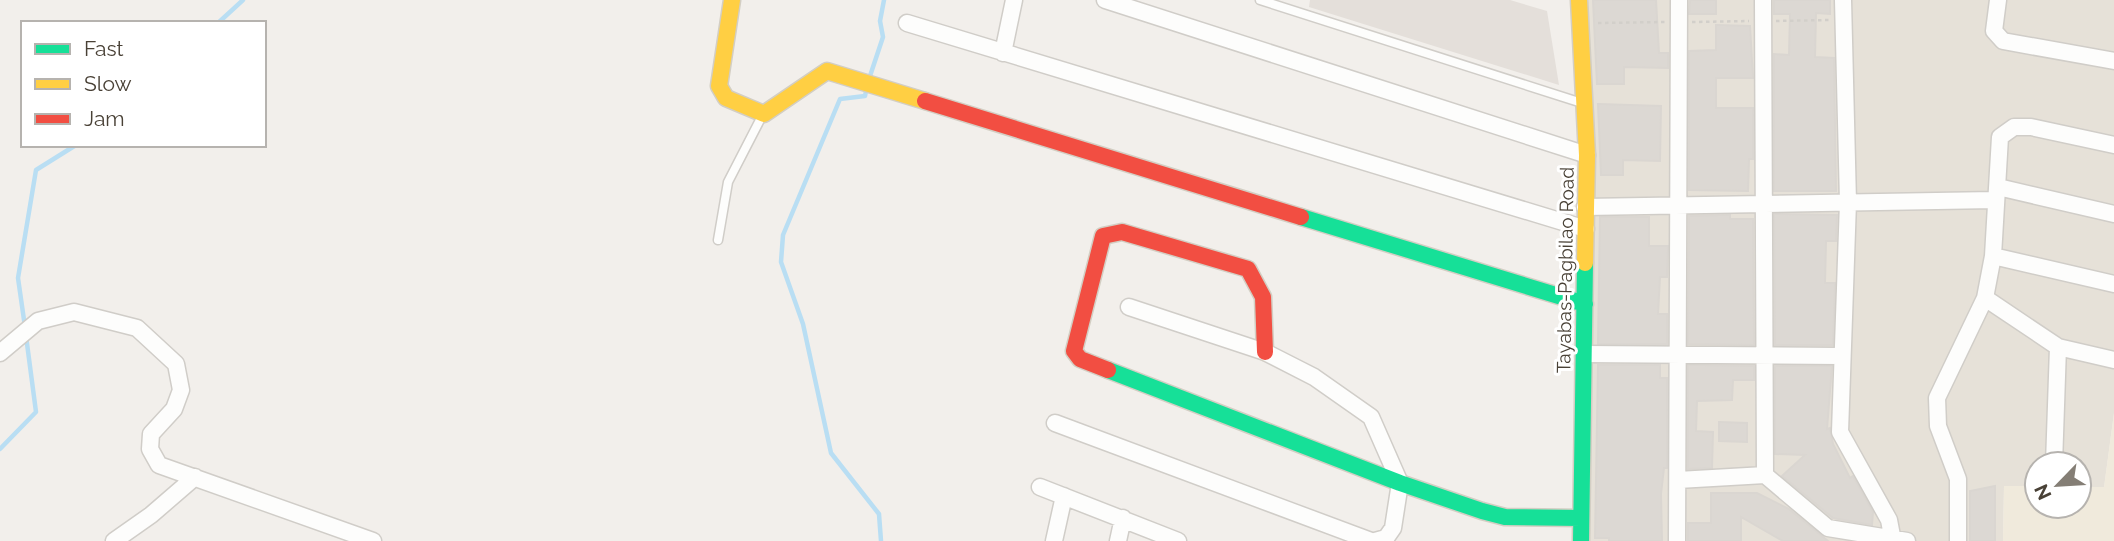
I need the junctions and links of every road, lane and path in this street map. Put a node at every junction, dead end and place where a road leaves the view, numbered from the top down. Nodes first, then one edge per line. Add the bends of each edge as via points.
1 (732, 0) edge
2 (1014, 0) edge
3 (1105, 0) edge
4 (1260, 0) edge
5 (1579, 0) edge
6 (1679, 0) edge
7 (1763, 0) edge
8 (1843, 0) edge
9 (1997, 0) edge
10 (1843, 20) junction
11 (1763, 21) junction
12 (1679, 22) junction
13 (907, 23) dead end
14 (1581, 23) junction
15 (1003, 53) junction
16 (2114, 61) edge
17 (1585, 104) junction
18 (764, 114) junction
19 (2114, 145) edge
20 (1587, 155) junction
21 (1996, 194) junction
22 (1848, 202) junction
23 (1764, 204) junction
24 (1678, 206) junction
25 (1585, 207) junction
26 (2114, 214) edge
27 (1586, 229) junction
28 (718, 240) dead end
29 (1993, 256) junction
30 (2114, 284) edge
31 (1985, 298) junction
32 (1585, 304) junction
33 (1129, 307) dead end
34 (2058, 347) junction
35 (1265, 352) junction
36 (0, 353) edge
37 (1585, 354) junction
38 (1678, 354) junction
39 (1765, 355) junction
40 (1840, 356) junction
41 (2114, 359) edge
42 (1055, 423) dead end
43 (2054, 450) edge
44 (1765, 475) junction
45 (195, 477) junction
46 (1678, 480) junction
47 (1400, 483) junction
48 (1040, 487) dead end
49 (1064, 496) junction
50 (1123, 518) junction
51 (1581, 518) junction
52 (1898, 540) edge
53 (114, 541) edge
54 (373, 541) edge
55 (1054, 541) edge
56 (1118, 541) edge
57 (1178, 541) edge
58 (1373, 541) edge
59 (1581, 541) edge
60 (1677, 541) edge
61 (1958, 541) edge

1 - 18 street via 719,86 726,98
2 - 15 street
3 - 20 street
4 - 17 lane
5 - 14 street, Tayabas-Pagbilao Road
6 - 12 street
7 - 11 street
8 - 10 street
9 - 16 street via 1994,31 2003,41
10 - 11 path
10 - 22 street
11 - 12 path
11 - 23 street
12 - 14 path
12 - 24 street
13 - 15 street
14 - 17 street, Tayabas-Pagbilao Road
15 - 27 street
17 - 20 street, Tayabas-Pagbilao Road
18 - 28 lane via 728,181
18 - 32 street via 827,71
19 - 21 street via 2014,127 2000,138
20 - 25 street, Tayabas-Pagbilao Road
21 - 22 street
21 - 26 street
21 - 29 street
22 - 23 street
22 - 40 street
23 - 24 street
23 - 39 street
24 - 25 street
24 - 38 street
25 - 27 street, Tayabas-Pagbilao Road
27 - 32 street, Tayabas-Pagbilao Road
29 - 30 street
29 - 31 street
31 - 34 street
31 - 61 street via 1937,398 1938,426 1958,479
32 - 37 street, Tayabas-Pagbilao Road
33 - 35 street
34 - 41 street
34 - 43 street
35 - 47 street via 1314,377 1371,417
35 - 47 street via 1265,298 1258,279 1248,269 1122,232 1103,236 1075,342 1080,359
36 - 45 street via 38,321 74,312 136,328 176,364 181,390 174,409 150,434 150,449 159,465
37 - 38 street
37 - 51 street, Tayabas-Pagbilao Road
38 - 39 street
38 - 46 street
39 - 40 street
39 - 44 street
40 - 52 street via 1840,432
42 - 58 street
44 - 46 street
44 - 52 street via 1828,528
45 - 53 street
45 - 54 street
46 - 60 street
47 - 51 street via 1505,517
47 - 58 street via 1393,528 1387,538
48 - 49 street
49 - 50 street
49 - 55 street
50 - 56 street
50 - 57 street
51 - 59 street, Tayabas-Pagbilao Road

